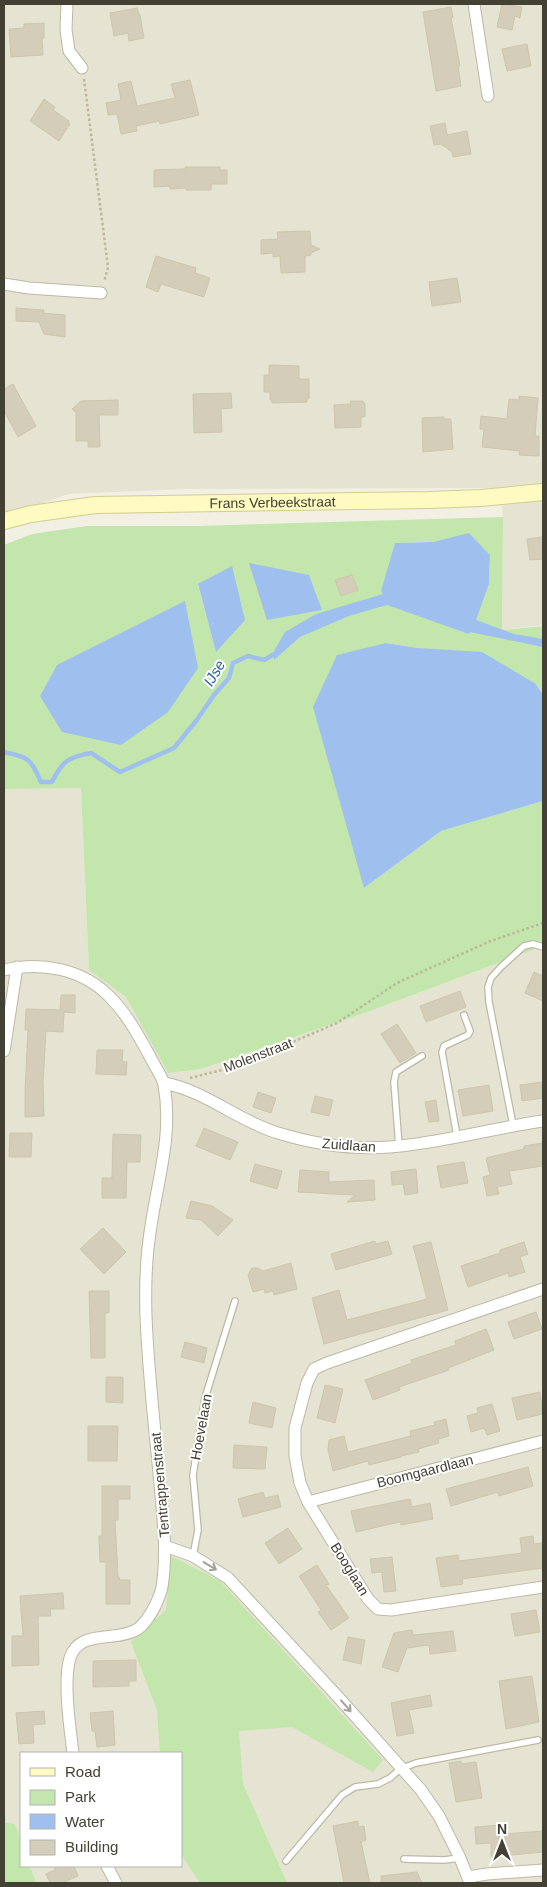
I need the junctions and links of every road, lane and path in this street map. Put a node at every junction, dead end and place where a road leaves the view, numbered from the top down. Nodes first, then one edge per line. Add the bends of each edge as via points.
1 (67, 4) edge
2 (474, 4) edge
3 (82, 68) joint
4 (488, 96) dead end
5 (4, 284) edge
6 (101, 293) joint
7 (543, 492) edge
8 (4, 521) edge
9 (543, 923) edge
10 (543, 947) edge
11 (17, 967) junction
12 (4, 970) edge
13 (464, 1014) dead end
14 (4, 1051) edge
15 (422, 1056) dead end
16 (189, 1078) dead end
17 (164, 1083) junction
18 (543, 1121) edge
19 (512, 1125) junction
20 (457, 1136) junction
21 (399, 1146) junction
22 (543, 1289) edge
23 (235, 1300) dead end
24 (543, 1441) edge
25 (308, 1502) junction
26 (165, 1546) junction
27 (193, 1556) junction
28 (543, 1587) edge
29 (538, 1740) dead end
30 (73, 1752) edge
31 (400, 1769) junction
32 (460, 1858) junction
33 (404, 1859) dead end
34 (286, 1861) dead end
35 (108, 1867) edge
36 (543, 1870) edge
37 (469, 1880) edge
38 (116, 1883) edge

1 - 3 street via 69,51
2 - 4 street
3 - 6 path via 108,267
5 - 6 street
7 - 8 main road, Frans Verbeekstraat via 429,500 95,505
9 - 16 path, Molenstraat via 488,942 397,983 337,1024 234,1067
10 - 19 lane via 524,946 491,978 488,988
11 - 12 street
11 - 14 street
11 - 17 street via 45,967 72,972 100,987 133,1026
13 - 20 lane via 470,1031 468,1035 444,1046 442,1052
15 - 21 lane via 396,1072
17 - 21 street, Zuidlaan via 195,1092 253,1124 305,1141 356,1147
17 - 26 street, Tentrappenstraat via 166,1148 151,1224 146,1267 146,1313
18 - 19 street, Zuidlaan
19 - 20 street, Zuidlaan
20 - 21 street, Zuidlaan
22 - 25 street, Booglaan via 314,1370 307,1383 296,1428 295,1456 300,1483
23 - 27 lane, Hoevelaan via 205,1398 193,1475 198,1530
24 - 25 street, Boomgaardlaan
25 - 28 street, Booglaan via 378,1609 391,1610
26 - 27 street, Tentrappenstraat
26 - 30 street via 162,1590 151,1616 136,1630 82,1642 70,1659 69,1720
27 -> 31 street, Tentrappenstraat via 228,1578 340,1698
29 - 31 lane via 416,1763
31 - 32 street, Tentrappenstraat via 421,1790 439,1816
31 - 34 lane via 378,1784 355,1788 342,1795
32 - 33 lane
32 - 37 street, Tentrappenstraat
35 - 38 street
36 - 37 street via 488,1874

